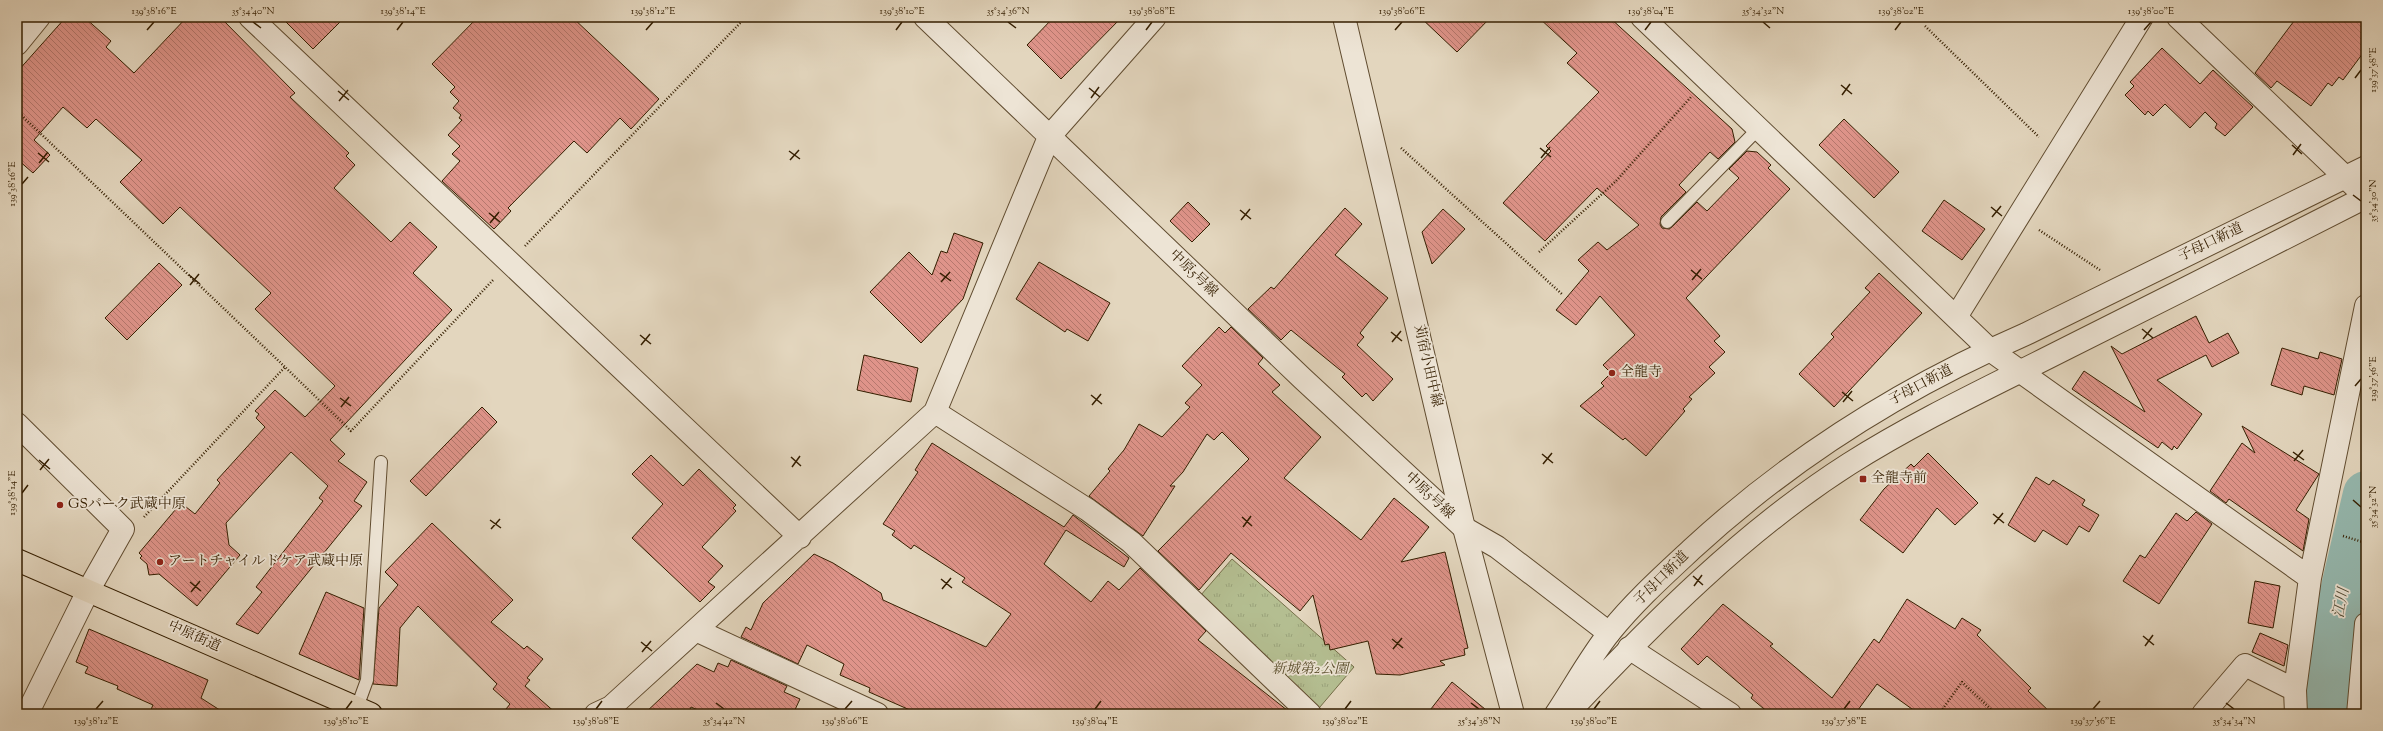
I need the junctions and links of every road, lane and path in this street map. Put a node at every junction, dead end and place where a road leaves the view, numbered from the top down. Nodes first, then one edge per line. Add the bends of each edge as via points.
1 (40, 17) edge
2 (250, 17) edge
3 (746, 17) edge
4 (925, 17) edge
5 (1155, 17) edge
6 (1344, 17) edge
7 (1642, 17) edge
8 (2142, 17) edge
9 (2178, 17) edge
10 (1925, 26) dead end
11 (17, 44) edge
12 (1708, 79) junction
13 (17, 111) edge
14 (1759, 128) junction
15 (1049, 137) junction
16 (1397, 144) dead end
17 (2057, 154) junction
18 (2366, 167) edge
19 (2346, 177) junction
20 (2366, 197) edge
21 (1667, 222) dead end
22 (2032, 226) dead end
23 (1539, 252) dead end
24 (509, 263) junction
25 (2107, 274) dead end
26 (1563, 295) dead end
27 (2366, 306) edge
28 (1956, 317) junction
29 (1990, 350) junction
30 (285, 367) junction
31 (2020, 372) junction
32 (935, 412) junction
33 (17, 424) edge
34 (381, 462) dead end
35 (1464, 528) junction
36 (123, 529) junction
37 (800, 537) junction
38 (17, 560) edge
39 (2310, 578) junction
40 (88, 591) junction
41 (2366, 624) edge
42 (698, 631) junction
43 (1610, 633) junction
44 (1629, 648) junction
45 (2295, 690) junction
46 (2361, 703) edge
47 (360, 712) edge
48 (27, 714) edge
49 (596, 714) edge
50 (877, 714) edge
51 (1310, 714) edge
52 (1513, 714) edge
53 (1556, 714) edge
54 (1568, 714) edge
55 (1730, 714) edge
56 (1939, 714) edge
57 (1996, 714) edge
58 (2203, 714) edge
59 (2296, 714) edge

1 - 11 street
2 - 24 street
3 - 24 path
4 - 15 street, 中原5号線
5 - 15 street
6 - 35 street, 苅宿小田中線
7 - 12 street
8 - 17 street
9 - 19 street
10 - 17 path
12 - 14 street
12 - 23 path via 1616,181
13 - 30 path
14 - 21 lane
14 - 28 street
15 - 32 street
15 - 35 street, 中原5号線 via 1308,384
16 - 26 path
17 - 28 street
18 - 19 street, 子母口新道
19 - 20 street
19 - 29 street, 子母口新道
20 - 31 street, 子母口新道
22 - 25 path
24 - 30 path via 351,431
24 - 37 street
27 - 39 street
28 - 29 street
29 - 31 street
29 - 43 street, 子母口新道 via 1883,406 1797,462 1722,521 1653,585
30 - 36 path via 138,522
31 - 39 street
31 - 44 street, 子母口新道 via 1927,419 1848,465 1775,518 1713,570
32 - 37 street
32 - 51 street via 1088,510 1131,542
33 - 36 street
34 - 47 lane via 367,680
35 - 43 street, 中原5号線 via 1497,547
35 - 52 street, 苅宿小田中線
36 - 40 street
37 - 42 street
38 - 40 main road, 中原街道
39 - 45 street
40 - 47 main road, 中原街道
40 - 48 street
41 - 46 street
42 - 49 street via 611,707
42 - 50 street
43 - 53 street, 子母口新道
44 - 54 street, 子母口新道
44 - 55 street
45 - 58 street via 2245,665
45 - 59 street
56 - 57 path via 1962,682

